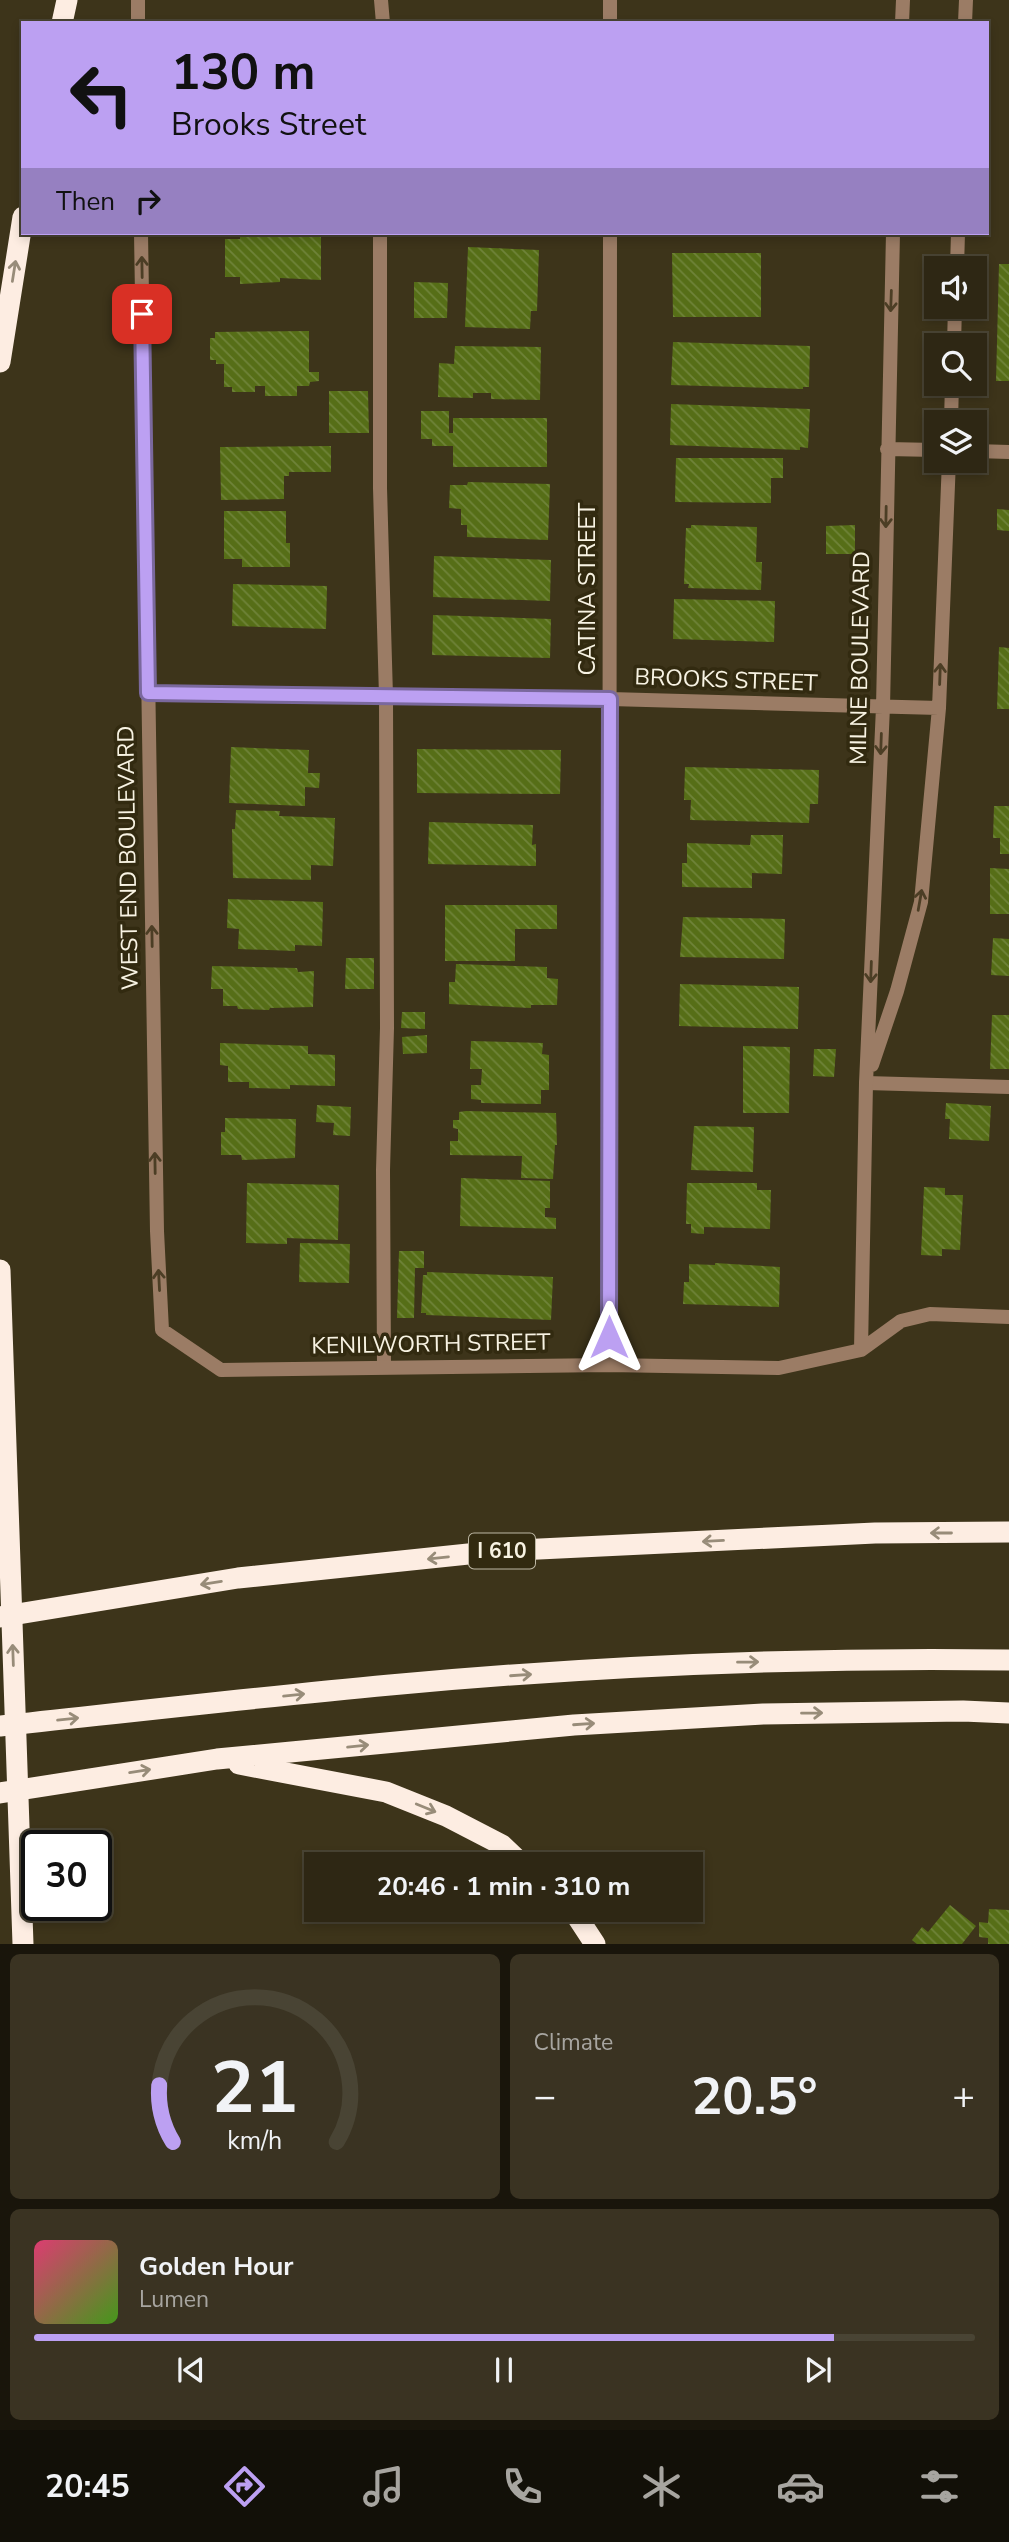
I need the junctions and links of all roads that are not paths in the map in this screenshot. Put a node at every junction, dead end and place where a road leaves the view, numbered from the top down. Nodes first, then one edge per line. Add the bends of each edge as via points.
1 (67, 0) edge
2 (138, 0) edge
3 (381, 0) edge
4 (610, 0) edge
5 (902, 0) edge
6 (966, 0) edge
7 (62, 21) edge
8 (138, 21) edge
9 (383, 21) edge
10 (610, 21) edge
11 (902, 21) edge
12 (965, 21) edge
13 (21, 230) edge
14 (141, 235) edge
15 (380, 235) edge
16 (610, 235) edge
17 (893, 235) edge
18 (958, 235) edge
19 (957, 256) edge
20 (0, 362) edge
21 (887, 449) junction
22 (924, 450) edge
23 (987, 451) edge
24 (1009, 452) edge
25 (948, 473) edge
26 (148, 693) junction
27 (386, 696) junction
28 (610, 699) junction
29 (883, 707) junction
30 (939, 708) junction
31 (866, 1083) junction
32 (1009, 1087) edge
33 (156, 1231) joint
34 (0, 1270) edge
35 (1009, 1317) edge
36 (861, 1350) junction
37 (609, 1365) junction
38 (384, 1367) junction
39 (1009, 1532) edge
40 (0, 1616) edge
41 (1009, 1660) edge
42 (1009, 1713) edge
43 (0, 1726) edge
44 (217, 1759) junction
45 (0, 1793) edge
46 (509, 1852) edge
47 (581, 1922) edge
48 (23, 1944) edge
49 (595, 1944) edge

1 - 7 highway
2 - 8 street
3 - 9 street
4 - 10 street
5 - 11 street
6 - 12 street
20 -> 13 highway
26 -> 14 street, WEST END BOULEVARD
15 - 27 street
16 - 28 street, CATINA STREET
17 -> 21 street, MILNE BOULEVARD
18 - 19 street
21 - 22 street
21 -> 29 street, MILNE BOULEVARD
23 - 24 street
30 -> 25 street, MILNE BOULEVARD
26 - 27 street, BROOKS STREET
33 -> 26 street, WEST END BOULEVARD
27 - 28 street, BROOKS STREET
27 - 38 street
28 - 29 street, BROOKS STREET
28 - 37 street, CATINA STREET
29 - 30 street, BROOKS STREET
29 -> 31 street, MILNE BOULEVARD
31 -> 30 street, MILNE BOULEVARD via 921,902
31 - 32 street
31 - 36 street, MILNE BOULEVARD
38 -> 33 street, KENILWORTH STREET via 221,1370 162,1330
48 -> 34 highway, bridge
35 - 36 street, KENILWORTH STREET via 930,1314 901,1321
36 - 37 street, KENILWORTH STREET via 779,1368
37 - 38 street, KENILWORTH STREET
39 -> 40 highway, I 610 via 875,1533 497,1551 239,1578
43 -> 41 highway via 552,1673 727,1662
44 -> 42 highway via 574,1725 763,1714
45 -> 44 highway
44 -> 46 highway via 386,1792 446,1816
47 - 49 highway

